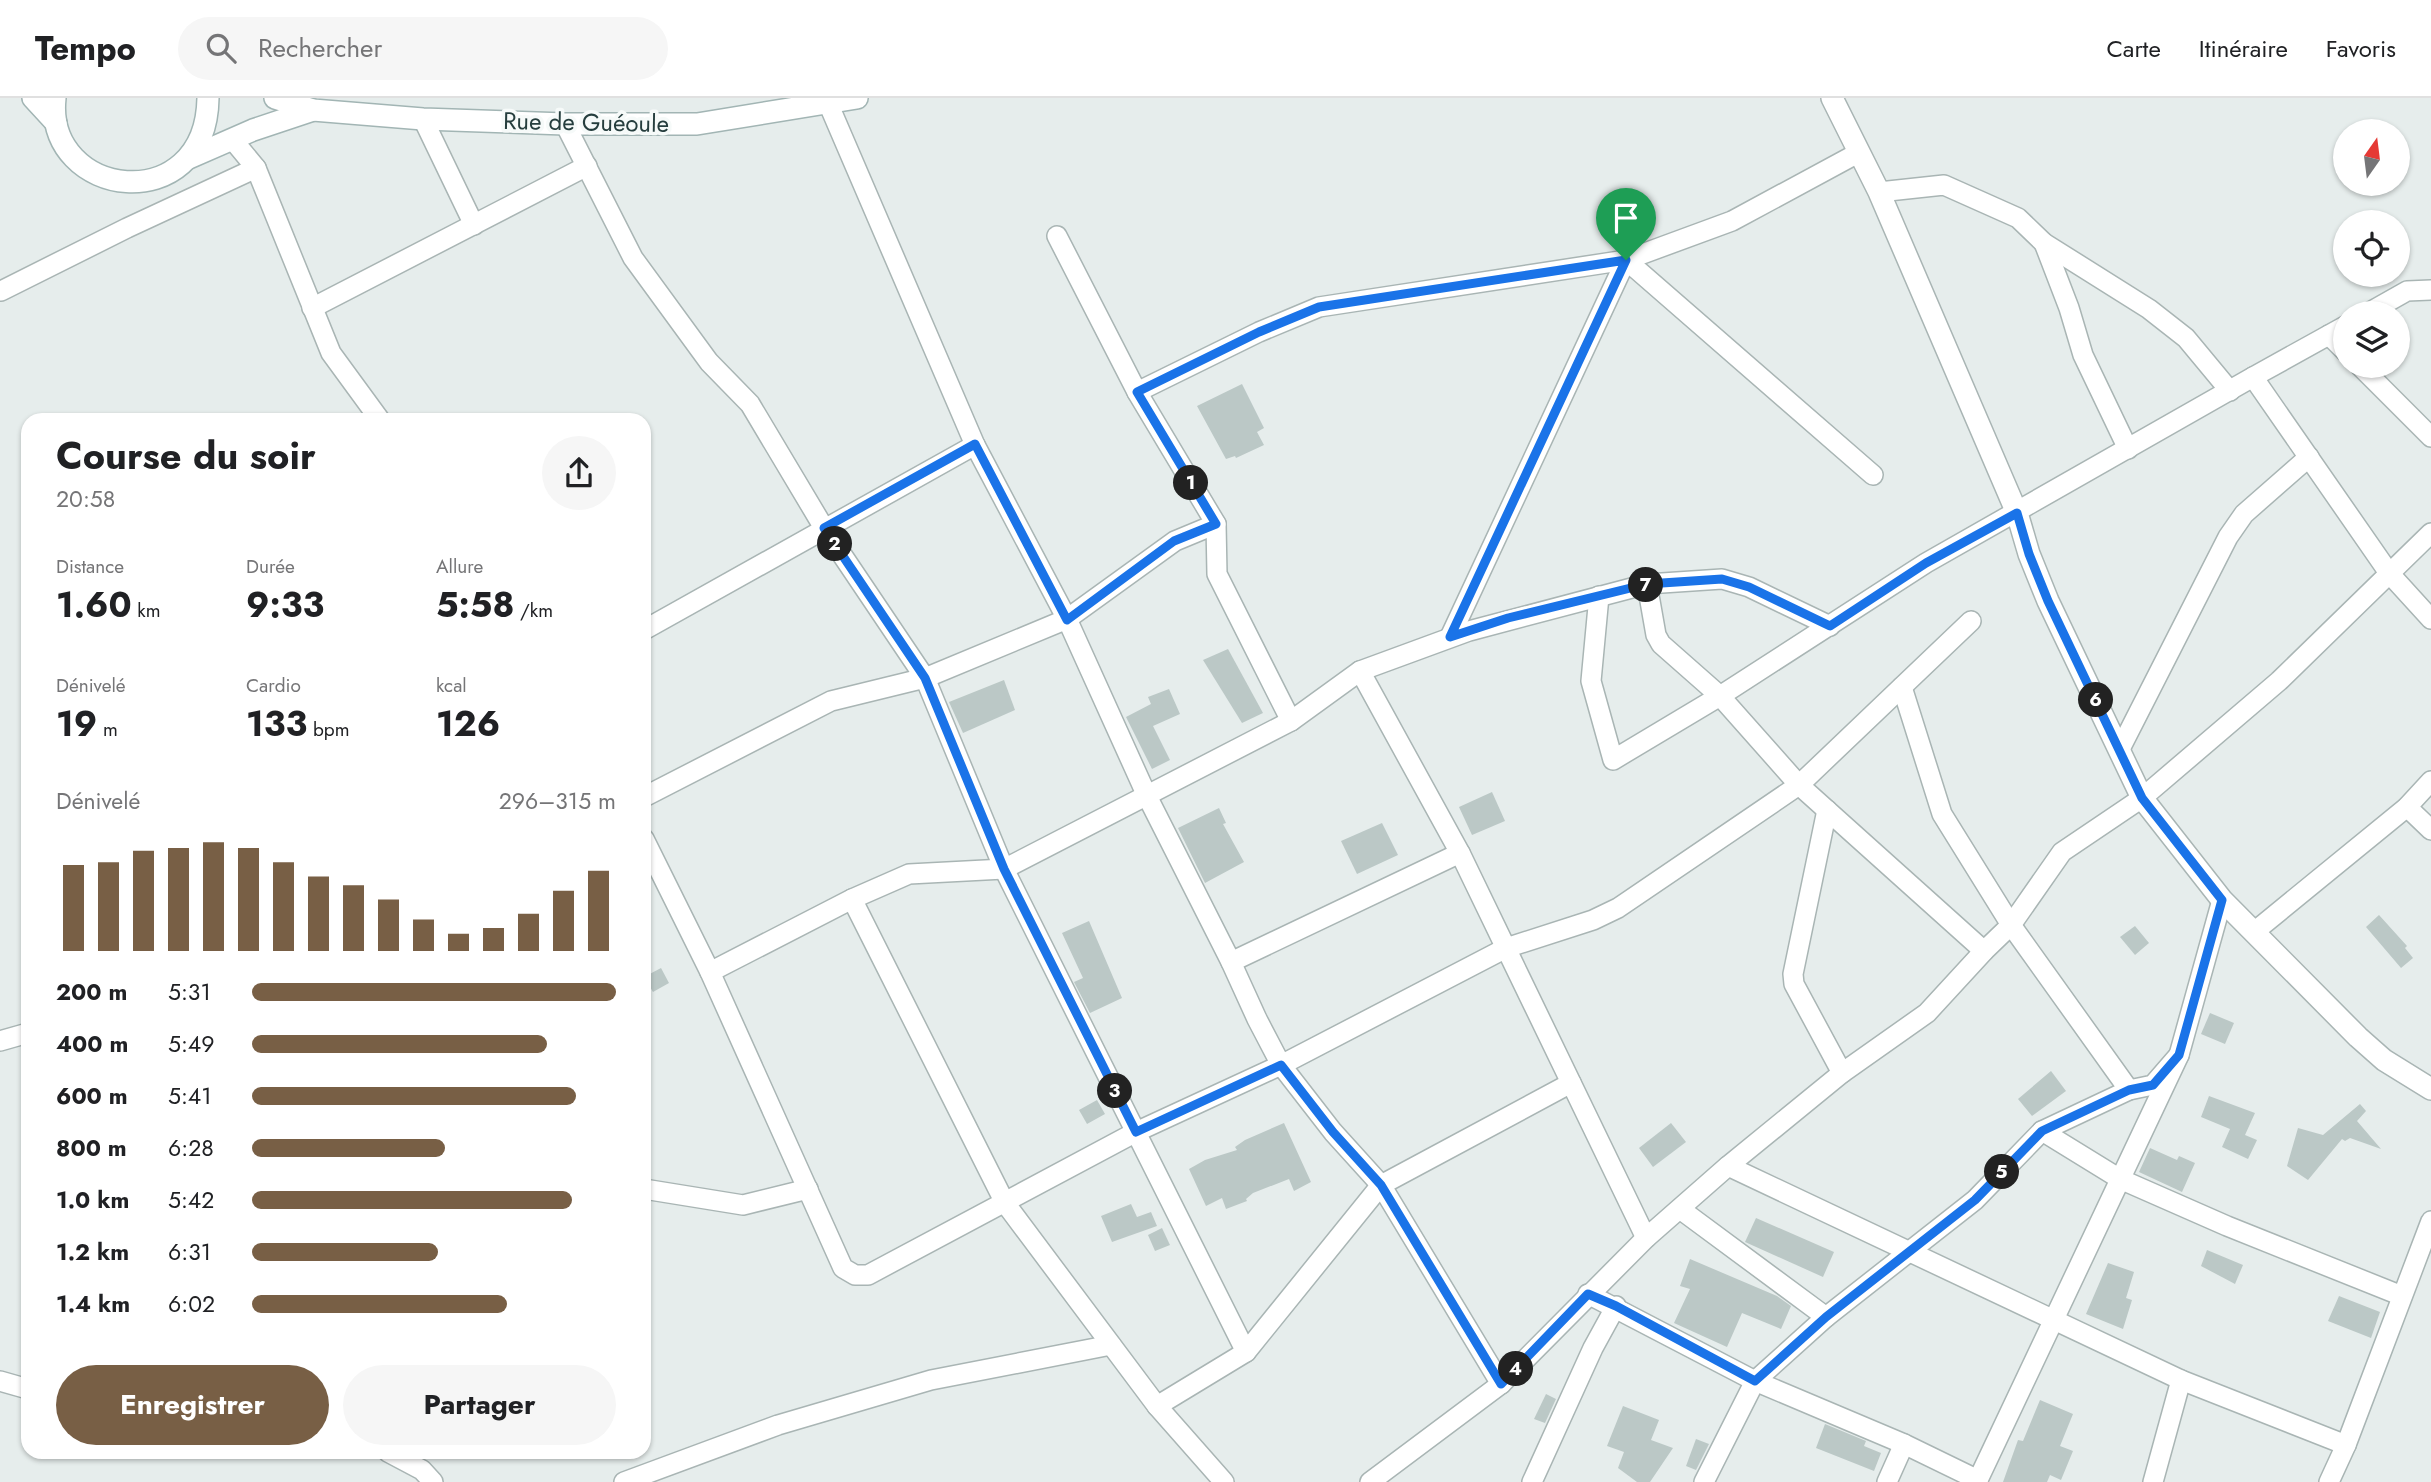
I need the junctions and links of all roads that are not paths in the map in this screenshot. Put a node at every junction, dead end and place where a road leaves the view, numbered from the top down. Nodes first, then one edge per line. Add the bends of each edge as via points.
1 (33, 98) edge
2 (55, 98) edge
3 (208, 98) edge
4 (276, 98) edge
5 (857, 98) edge
6 (1832, 98) edge
7 (828, 103) junction
8 (313, 110) junction
9 (423, 118) junction
10 (56, 123) junction
11 (565, 124) junction
12 (232, 139) junction
13 (1858, 153) junction
14 (189, 158) junction
15 (587, 166) junction
16 (256, 168) junction
17 (1879, 192) junction
18 (474, 225) junction
19 (1057, 236) dead end
20 (2044, 243) junction
21 (1626, 260) junction
22 (0, 289) edge
23 (2431, 290) edge
24 (2389, 301) edge
25 (0, 302) edge
26 (312, 308) junction
27 (2333, 332) edge
28 (2253, 377) junction
29 (2372, 378) edge
30 (2230, 391) junction
31 (1137, 392) junction
32 (375, 413) edge
33 (2431, 438) edge
34 (975, 444) junction
35 (2128, 449) junction
36 (2309, 457) junction
37 (1873, 475) dead end
38 (2017, 513) junction
39 (1216, 524) junction
40 (824, 528) junction
41 (2431, 534) edge
42 (2389, 573) junction
43 (1647, 584) junction
44 (1599, 596) junction
45 (1067, 620) junction
46 (2431, 620) edge
47 (1971, 621) dead end
48 (651, 626) edge
49 (1830, 626) junction
50 (1450, 637) junction
51 (1360, 671) junction
52 (925, 678) junction
53 (1902, 687) junction
54 (1720, 696) junction
55 (1291, 721) junction
56 (2120, 749) junction
57 (2431, 781) edge
58 (1799, 785) junction
59 (651, 793) edge
60 (1147, 796) junction
61 (2142, 798) junction
62 (2407, 807) junction
63 (1827, 810) junction
64 (2431, 830) edge
65 (651, 853) edge
66 (1460, 853) junction
67 (1004, 869) junction
68 (852, 899) junction
69 (2222, 900) junction
70 (2011, 925) junction
71 (2254, 932) junction
72 (1506, 948) junction
73 (1984, 951) junction
74 (1231, 962) junction
75 (710, 972) junction
76 (21, 1035) edge
77 (0, 1041) edge
78 (2179, 1055) junction
79 (1281, 1065) junction
80 (1842, 1073) junction
81 (1571, 1083) junction
82 (2431, 1089) edge
83 (2129, 1090) junction
84 (2042, 1131) junction
85 (1136, 1132) junction
86 (1728, 1166) junction
87 (2120, 1179) junction
88 (1381, 1185) junction
89 (808, 1189) junction
90 (651, 1190) edge
91 (1005, 1203) junction
92 (1680, 1209) junction
93 (2431, 1222) edge
94 (1646, 1238) junction
95 (1910, 1251) junction
96 (1588, 1294) junction
97 (2402, 1296) junction
98 (1616, 1306) junction
99 (1826, 1317) junction
100 (2054, 1318) junction
101 (1111, 1345) junction
102 (1246, 1352) junction
103 (2181, 1380) junction
104 (0, 1381) edge
105 (1755, 1381) junction
106 (1501, 1384) junction
107 (21, 1387) edge
108 (1157, 1406) junction
109 (1904, 1444) junction
110 (2346, 1445) junction
111 (401, 1459) edge
112 (1978, 1481) edge
113 (433, 1482) edge
114 (624, 1482) edge
115 (1224, 1482) edge
116 (1370, 1482) edge
117 (1532, 1482) edge
118 (1704, 1482) edge
119 (1887, 1482) edge
120 (2153, 1482) edge
121 (2329, 1482) edge

1 - 10 street
2 - 10 street
3 - 14 street via 208,118
4 - 8 street, Rue de Guéoule
5 - 7 street, Rue de Guéoule
6 - 13 street
7 - 11 street, Rue de Guéoule via 697,124
7 - 34 street
8 - 9 street, Rue de Guéoule
8 - 12 street, Rue de Guéoule
9 - 11 street, Rue de Guéoule
9 - 18 street
10 - 14 street, Rue de Guéoule via 67,149 87,169 112,181 140,183 167,175
11 - 15 street
12 - 14 street, Rue de Guéoule
12 - 16 street
13 - 17 street
13 - 21 street via 1732,221
15 - 18 street
15 - 40 street via 633,258 709,362 750,404
16 - 22 street
16 - 26 street
17 - 20 street via 1944,185 2018,218
17 - 38 street
18 - 26 street
19 - 31 street
20 - 30 street via 2149,309 2186,338
20 - 35 street via 2083,355
21 - 31 street via 1319,307
21 - 37 street
21 - 50 street
22 - 25 street
23 - 24 street via 2407,291
26 - 32 street via 331,353
27 - 28 street
28 - 30 street
28 - 36 street
29 - 33 street
30 - 35 street
31 - 39 street
34 - 40 street
34 - 45 street
35 - 38 street
36 - 42 street
36 - 56 street via 2244,514 2228,537
38 - 49 street via 1926,563
38 - 56 street via 2048,601
39 - 45 street via 1174,541
39 - 55 street via 1217,574
40 - 48 street
40 - 52 street
41 - 42 street
42 - 46 street
42 - 61 street via 2279,681
43 - 44 street
43 - 49 street via 1722,579
43 - 54 street via 1661,644
44 - 50 street
44 - 54 street via 1591,681 1613,760
45 - 52 street
45 - 60 street
47 - 53 street
49 - 54 street
50 - 51 street
51 - 55 street
51 - 66 street
52 - 59 street via 831,701
52 - 67 street
53 - 58 street
53 - 70 street via 1942,814
54 - 58 street
55 - 60 street
56 - 61 street
57 - 62 street
58 - 63 street
58 - 72 street via 1618,908
60 - 67 street
60 - 74 street
61 - 69 street
61 - 70 street via 2062,852
62 - 64 street
62 - 71 street
63 - 73 street
63 - 80 street via 1793,974 1794,984
65 - 75 street
66 - 72 street
66 - 74 street
67 - 68 street via 909,874
67 - 85 street
68 - 75 street
68 - 91 street
69 - 71 street
69 - 78 street
70 - 73 street
70 - 83 street
71 - 82 street via 2384,1060
72 - 79 street
72 - 81 street
73 - 80 street via 1927,1013
74 - 79 street
75 - 89 street
76 - 77 street
78 - 83 street via 2153,1085
78 - 87 street
79 - 85 street
79 - 88 street
80 - 86 street
81 - 88 street
81 - 94 street
83 - 84 street
84 - 87 street
84 - 95 street via 1975,1200
85 - 91 street
85 - 102 street
86 - 92 street
86 - 95 street
87 - 97 street
87 - 100 street
88 - 102 street
88 - 106 street
89 - 90 street via 743,1205
89 - 91 street via 843,1268 855,1275 868,1275
91 - 101 street
92 - 94 street
92 - 99 street
93 - 97 street
94 - 96 street
95 - 99 street
95 - 100 street
96 - 98 street
96 - 106 street
97 - 110 street
98 - 105 street
98 - 117 street
99 - 105 street
100 - 103 street
100 - 112 street
101 - 108 street
101 - 114 street via 931,1380 778,1425
102 - 108 street
103 - 110 street
103 - 120 street
104 - 107 street
105 - 109 street
105 - 118 street
106 - 116 street
108 - 115 street
109 - 112 street
109 - 119 street
110 - 121 street
111 - 113 street

